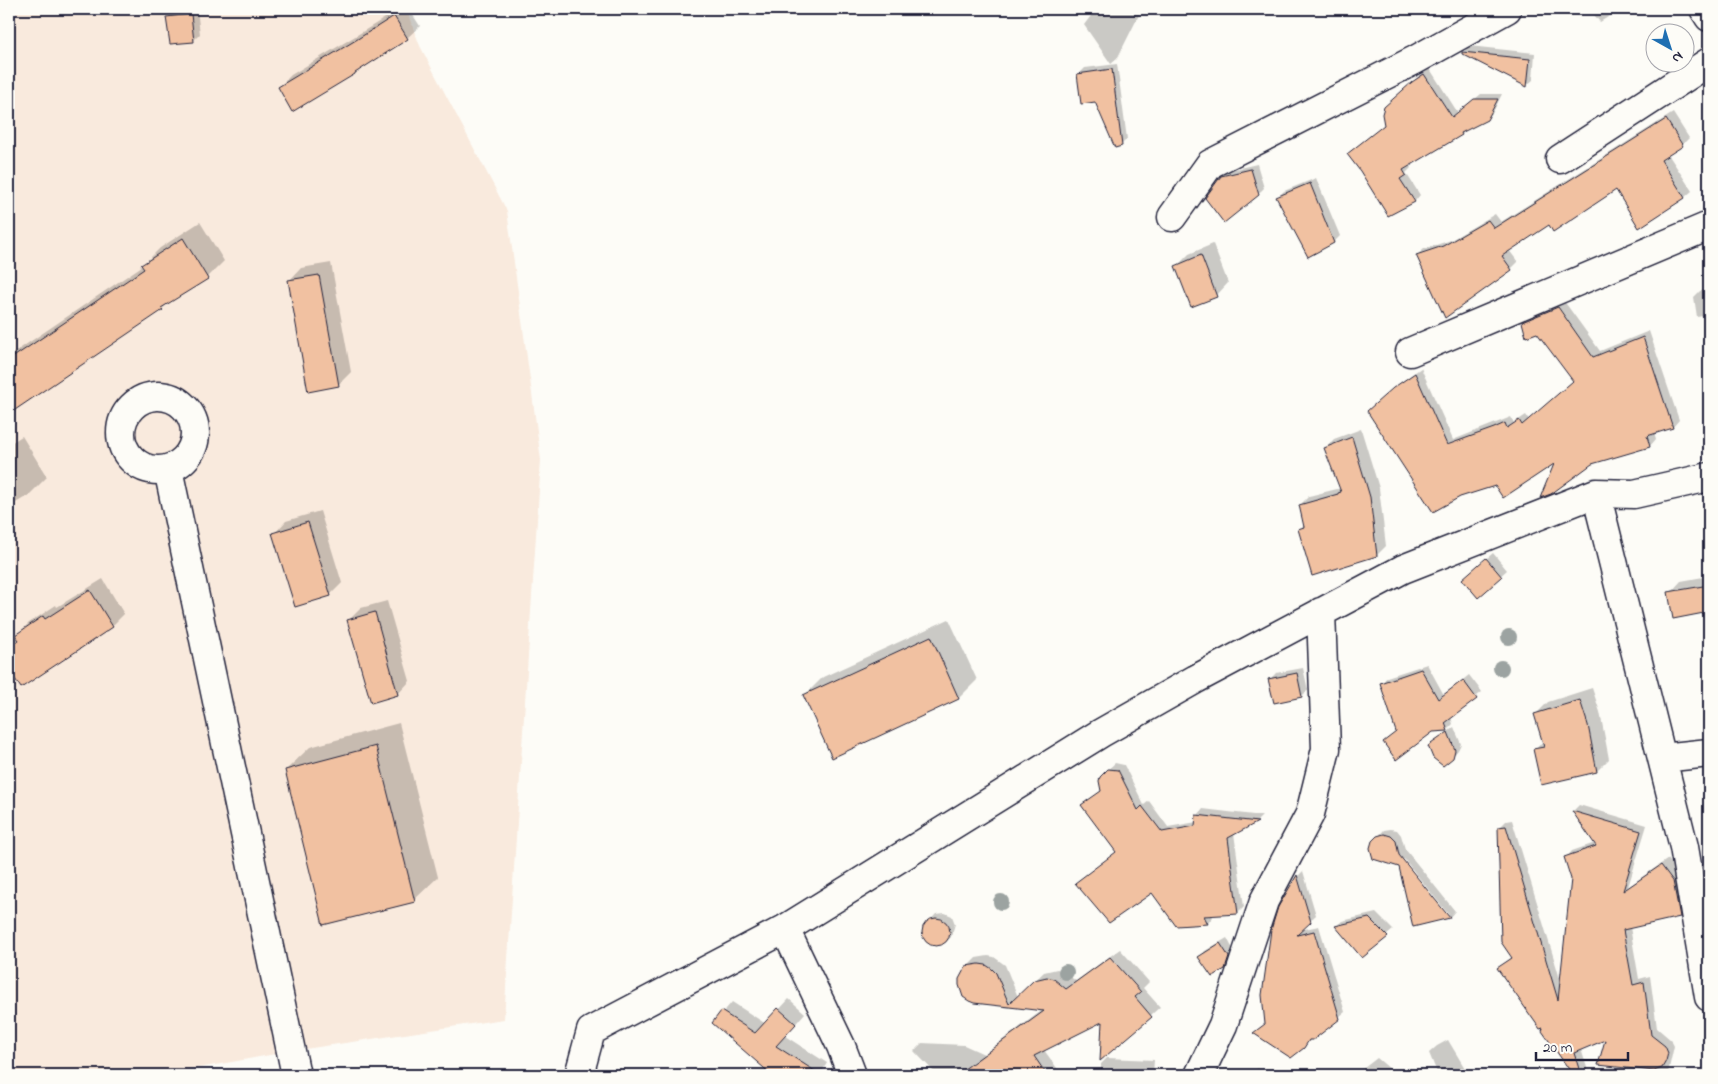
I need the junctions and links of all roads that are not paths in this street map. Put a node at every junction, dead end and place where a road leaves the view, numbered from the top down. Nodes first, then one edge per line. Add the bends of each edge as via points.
1 (1507, 9) edge
2 (1704, 9) edge
3 (1709, 17) edge
4 (1709, 62) edge
5 (1560, 159) dead end
6 (1172, 218) dead end
7 (1709, 226) edge
8 (1410, 352) dead end
9 (168, 470) dead end
10 (1709, 477) edge
11 (1596, 493) junction
12 (1321, 612) junction
13 (1709, 753) edge
14 (1662, 758) junction
15 (785, 929) junction
16 (1709, 997) edge
17 (296, 1075) edge
18 (579, 1075) edge
19 (852, 1075) edge
20 (1199, 1075) edge

1 - 6 street via 1415,60 1210,164
2 - 3 street
4 - 5 street
7 - 8 street
9 - 17 street
10 - 11 street via 1634,494
11 - 12 street via 1403,569
11 - 14 street
12 - 15 street via 1101,733
12 - 20 street via 1326,749 1310,814 1264,901 1222,1025
13 - 14 street
14 - 16 street via 1684,847
15 - 18 street via 591,1031
15 - 19 street

